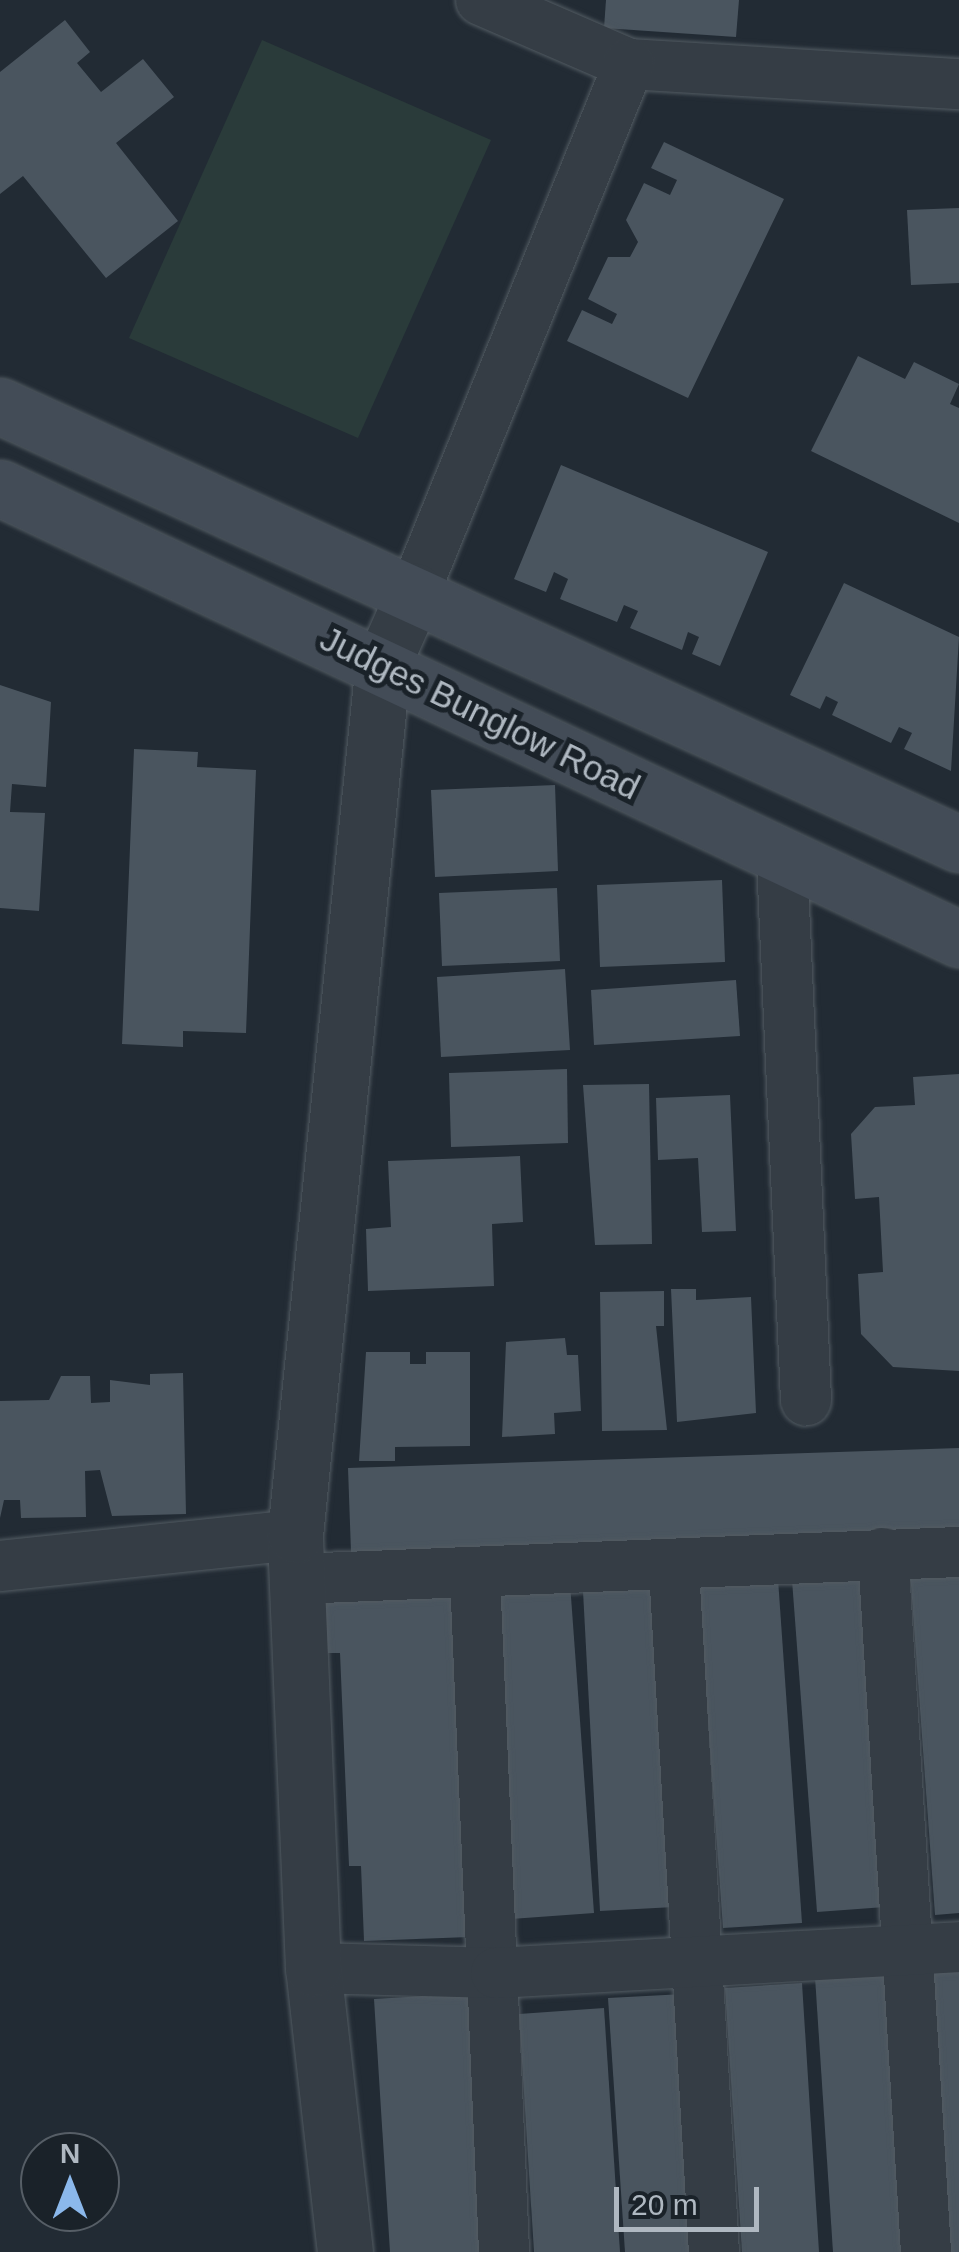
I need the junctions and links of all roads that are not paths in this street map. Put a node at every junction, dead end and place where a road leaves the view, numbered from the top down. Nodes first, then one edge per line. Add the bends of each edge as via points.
1 (482, 0) edge
2 (629, 64) junction
3 (959, 84) edge
4 (0, 406) edge
5 (0, 488) edge
6 (415, 591) junction
7 (383, 663) junction
8 (959, 844) edge
9 (782, 861) junction
10 (959, 939) edge
11 (806, 1400) dead end
12 (959, 1552) edge
13 (883, 1553) junction
14 (296, 1557) junction
15 (0, 1566) edge
16 (674, 1569) junction
17 (475, 1576) junction
18 (959, 1947) edge
19 (902, 1948) junction
20 (690, 1961) junction
21 (313, 1968) junction
22 (496, 1972) junction
23 (346, 2252) edge
24 (504, 2252) edge
25 (714, 2252) edge
26 (926, 2252) edge

1 - 2 street
2 - 3 street
2 - 6 street
4 - 6 main road
5 - 7 main road, Judges Bunglow Road
6 - 7 street
6 - 8 main road
7 - 9 main road, Judges Bunglow Road
7 - 14 street
9 - 10 main road, Judges Bunglow Road
9 - 11 street
12 - 13 street
13 - 16 street
13 - 19 street
14 - 15 street
14 - 17 street
14 - 21 street
16 - 17 street
16 - 20 street
17 - 22 street
18 - 19 street
19 - 20 street
19 - 26 street
20 - 22 street
20 - 25 street
21 - 22 street
21 - 23 street
22 - 24 street

